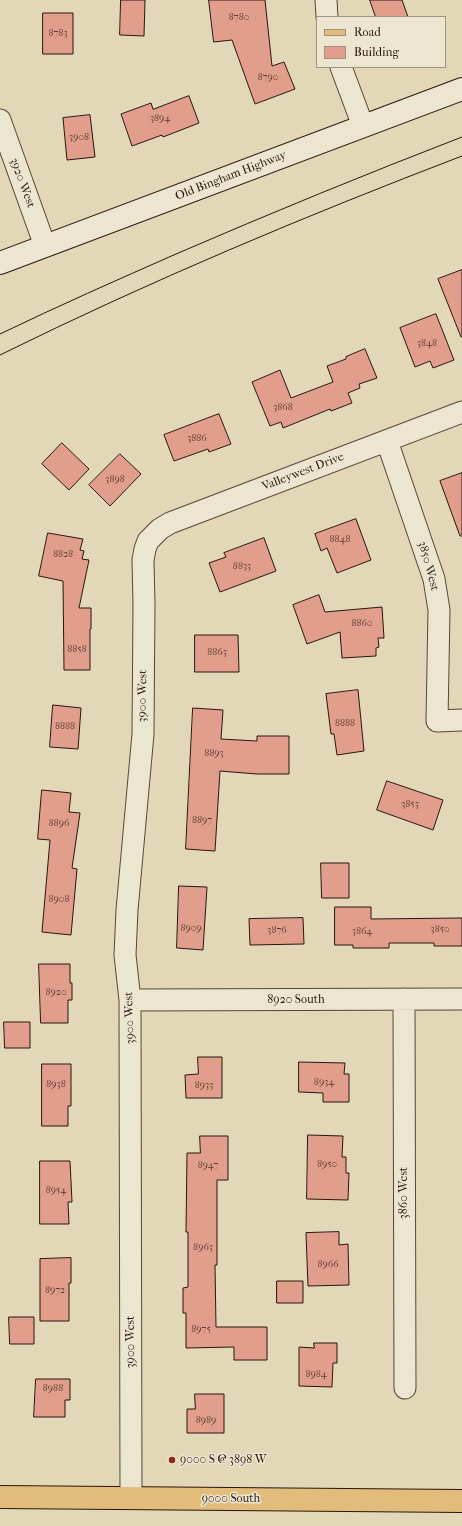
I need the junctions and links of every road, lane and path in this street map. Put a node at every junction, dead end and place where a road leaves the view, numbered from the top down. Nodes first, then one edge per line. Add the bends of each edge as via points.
1 (326, 0) edge
2 (327, 16) edge
3 (341, 68) edge
4 (462, 89) edge
5 (0, 120) edge
6 (363, 126) junction
7 (45, 246) junction
8 (0, 264) edge
9 (462, 412) edge
10 (387, 441) junction
11 (148, 541) joint
12 (462, 720) edge
13 (404, 999) junction
14 (462, 999) edge
15 (130, 1000) junction
16 (405, 1388) dead end
17 (0, 1497) edge
18 (131, 1498) junction
19 (462, 1501) edge

1 - 2 street
3 - 6 street
4 - 6 street, Old Bingham Highway
5 - 7 street, 3920 West
6 - 7 street, Old Bingham Highway
7 - 8 street, Old Bingham Highway
9 - 10 street, Valleywest Drive
10 - 11 street, Valleywest Drive via 170,523
10 - 12 street, 3850 West via 434,579 439,610 437,720
11 - 15 street, 3900 West via 143,560 143,734 126,910 125,955
13 - 14 street, 8920 South
13 - 15 street, 8920 South
13 - 16 street, 3860 West
15 - 18 street, 3900 West
17 - 18 main road, 9000 South
18 - 19 main road, 9000 South

